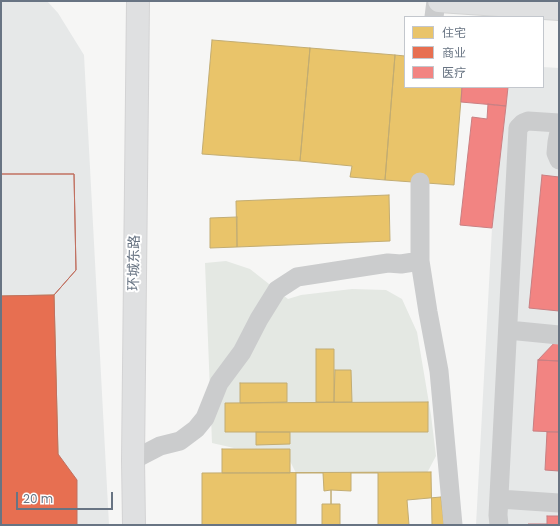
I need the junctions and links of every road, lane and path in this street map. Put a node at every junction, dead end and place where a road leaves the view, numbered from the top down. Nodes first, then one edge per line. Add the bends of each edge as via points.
1 (138, 1) edge
2 (436, 1) edge
3 (439, 1) edge
4 (559, 8) edge
5 (434, 16) edge
6 (559, 123) edge
7 (559, 132) edge
8 (559, 160) edge
9 (420, 182) dead end
10 (420, 261) junction
11 (508, 330) junction
12 (559, 336) edge
13 (133, 460) junction
14 (499, 499) junction
15 (559, 503) edge
16 (134, 525) edge
17 (454, 525) edge
18 (499, 525) edge

1 - 13 main road, 环城东路
2 - 5 lane
3 - 4 main road
6 - 11 lane via 528,120 518,128
7 - 8 lane via 556,153
9 - 10 lane
10 - 13 lane via 388,263 297,277 277,290 242,352 219,383 205,418 196,429 180,441 160,446
10 - 17 lane via 440,370
11 - 12 lane
11 - 14 lane
13 - 16 main road, 环城东路
14 - 15 lane
14 - 18 lane

